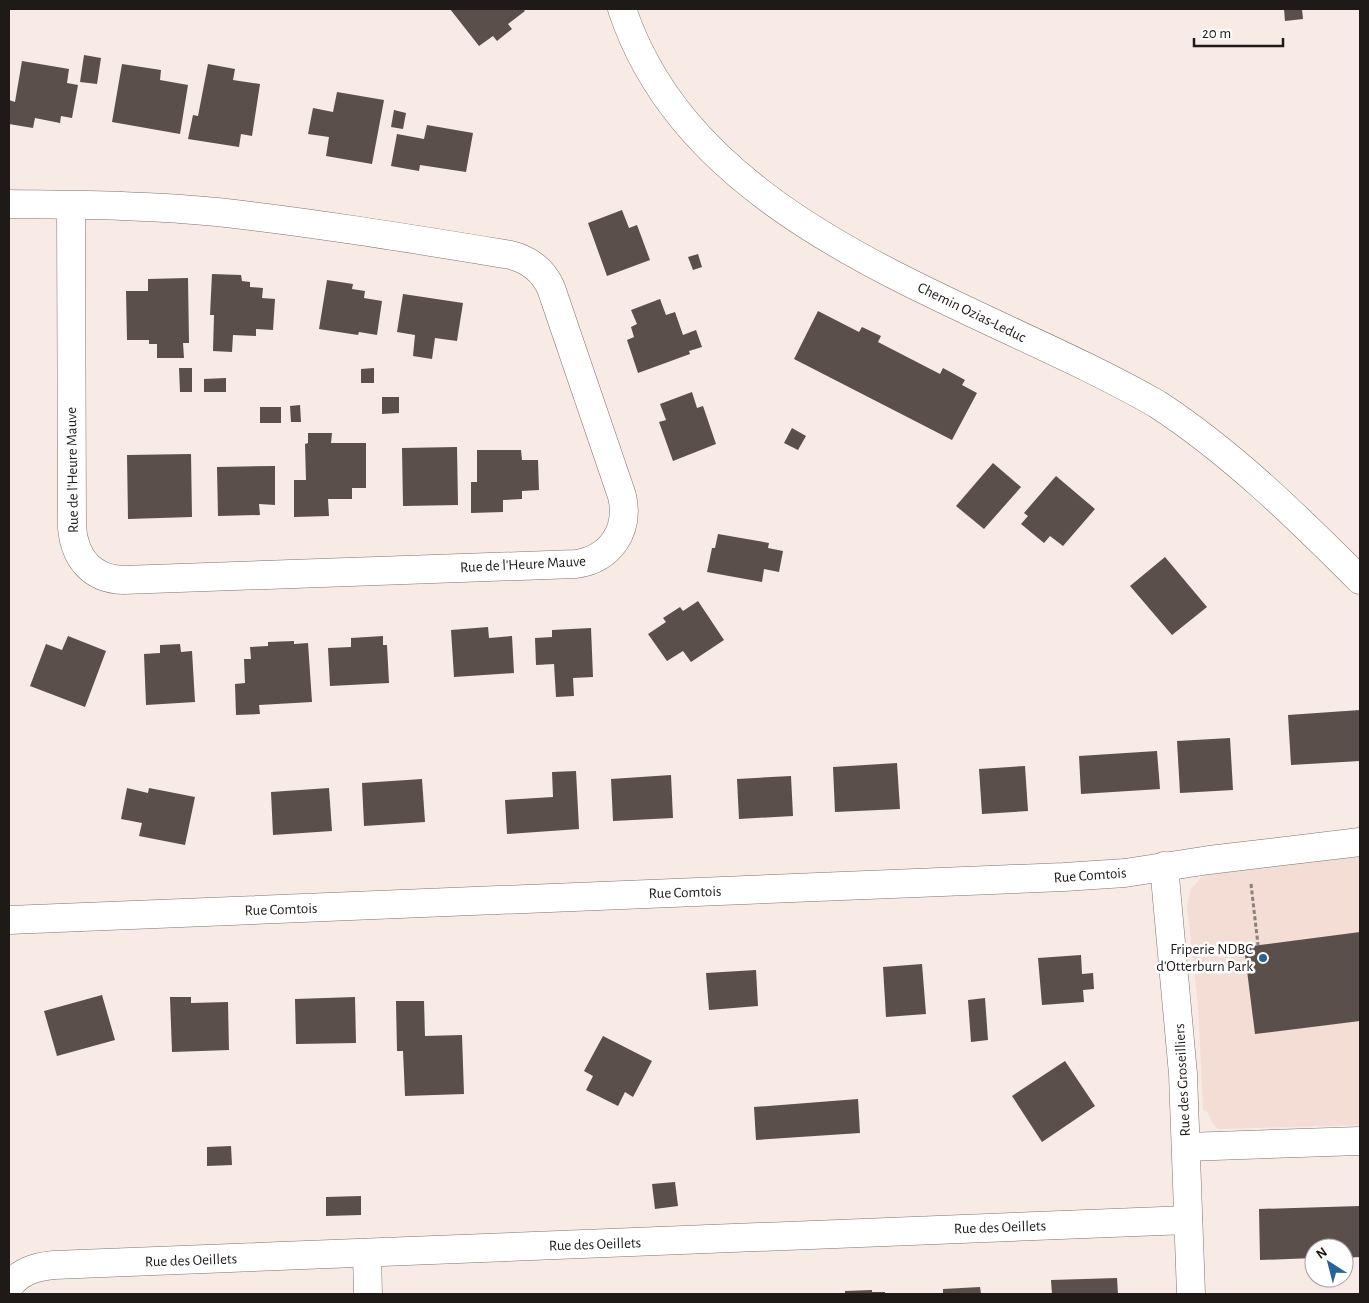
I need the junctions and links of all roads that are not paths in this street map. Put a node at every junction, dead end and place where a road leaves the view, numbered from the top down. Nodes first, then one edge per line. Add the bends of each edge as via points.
1 (622, 9) edge
2 (9, 204) edge
3 (71, 205) junction
4 (1360, 580) edge
5 (1360, 842) edge
6 (1164, 866) junction
7 (9, 920) edge
8 (1360, 1141) edge
9 (1186, 1147) junction
10 (1188, 1220) junction
11 (367, 1253) junction
12 (9, 1286) edge
13 (368, 1294) edge
14 (1191, 1294) edge

1 - 4 street, Chemin Ozias-Leduc via 645,61 675,108 708,147 751,187 843,246 1164,408 1222,450
2 - 3 street, Rue de l'Heure Mauve
3 - 3 street, Rue de l'Heure Mauve via 216,212 314,224 511,255 528,261 542,272 551,288 622,496 623,524 615,542 594,560 576,564 123,580 98,575 80,557 72,528
5 - 6 street, Rue Comtois
6 - 7 street, Rue Comtois via 1125,873 1064,877
6 - 9 street, Rue des Groseilliers via 1178,1011
8 - 9 street
9 - 10 street, Rue des Groseilliers
10 - 11 street, Rue des Oeillets
10 - 14 street, Rue des Groseilliers
11 - 12 street, Rue des Oeillets via 38,1266 22,1273
11 - 13 street

